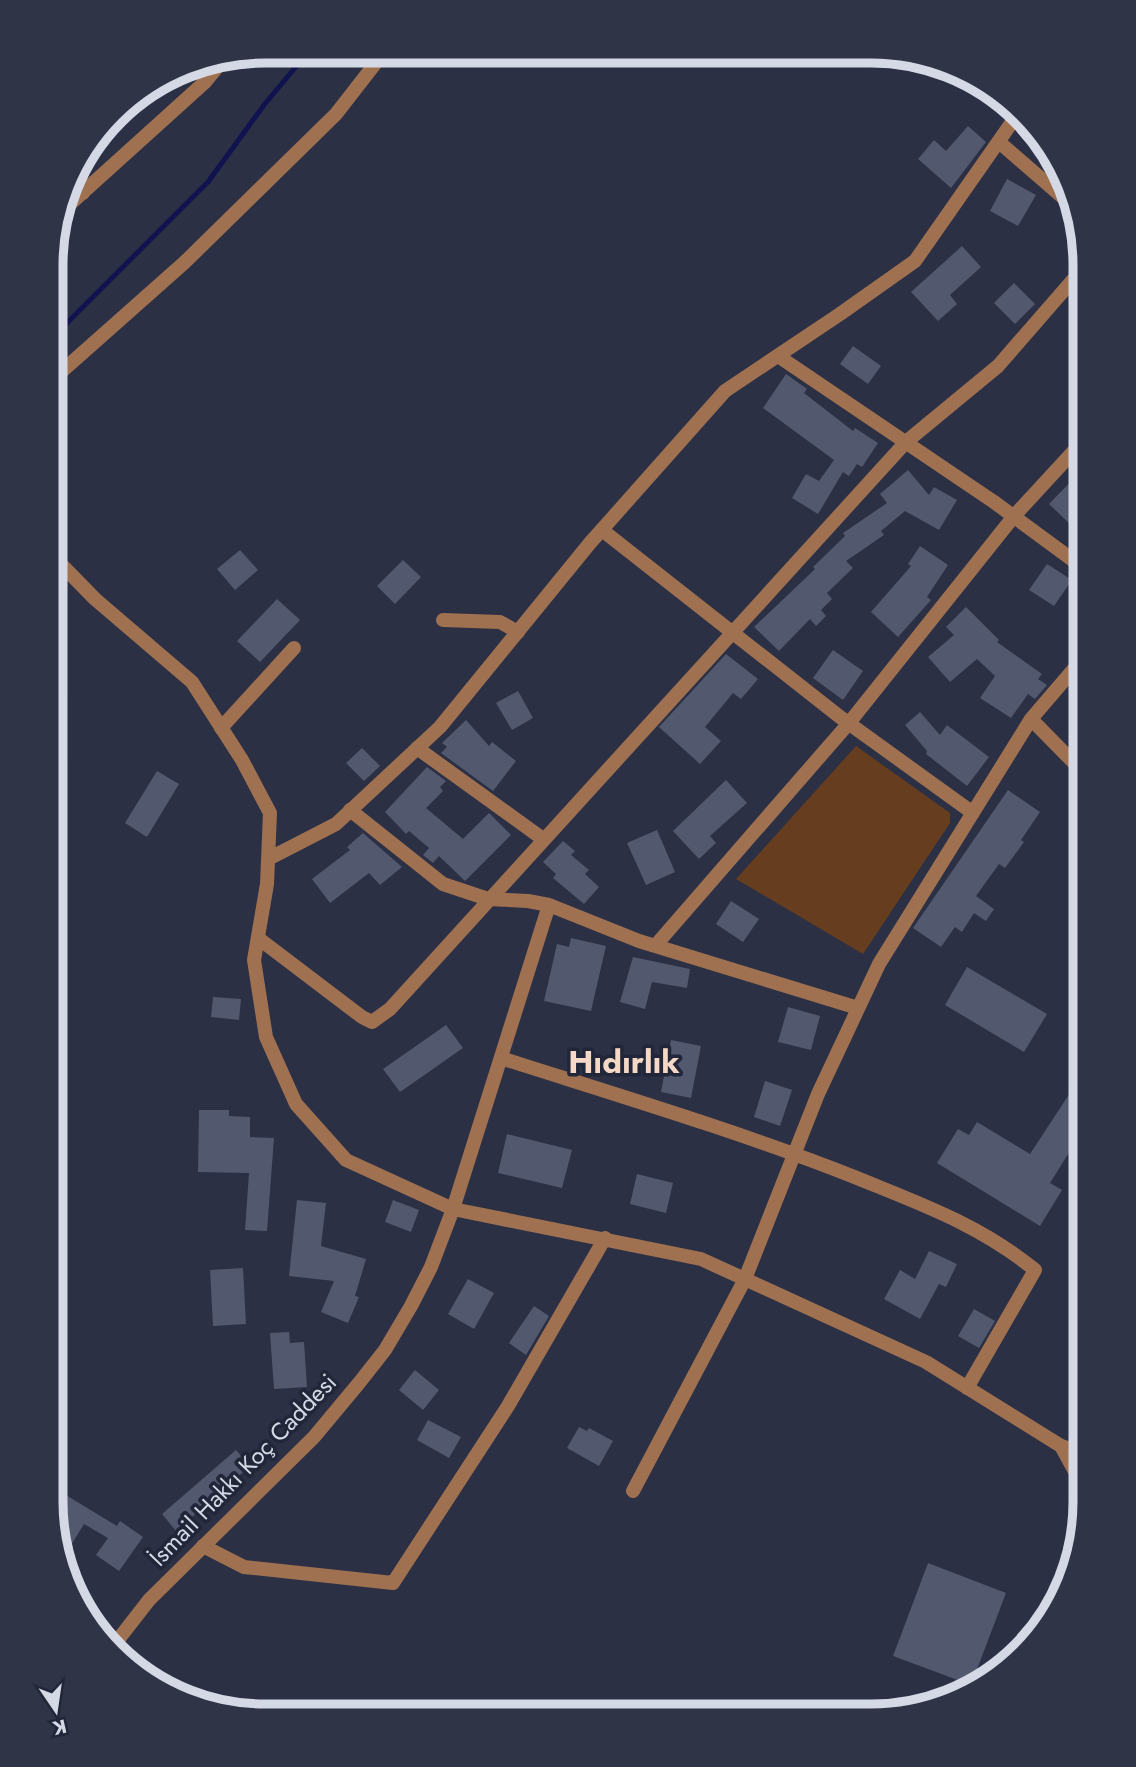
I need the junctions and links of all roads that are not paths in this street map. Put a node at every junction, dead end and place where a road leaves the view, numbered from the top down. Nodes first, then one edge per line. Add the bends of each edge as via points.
1 (376, 63) edge
2 (215, 69) edge
3 (1013, 121) edge
4 (999, 142) junction
5 (78, 188) edge
6 (83, 193) junction
7 (1060, 195) edge
8 (74, 201) edge
9 (1073, 280) edge
10 (778, 356) junction
11 (63, 370) edge
12 (906, 443) junction
13 (1073, 452) edge
14 (1014, 516) junction
15 (602, 530) junction
16 (1073, 560) edge
17 (63, 566) edge
18 (443, 621) dead end
19 (518, 632) junction
20 (733, 632) junction
21 (293, 648) dead end
22 (1073, 670) edge
23 (1031, 719) junction
24 (849, 723) junction
25 (221, 728) junction
26 (417, 748) junction
27 (1073, 762) edge
28 (351, 810) junction
29 (973, 813) junction
30 (543, 839) junction
31 (268, 859) junction
32 (488, 899) junction
33 (549, 905) junction
34 (258, 938) junction
35 (655, 946) junction
36 (858, 1008) junction
37 (501, 1058) junction
38 (794, 1153) junction
39 (453, 1209) junction
40 (606, 1238) junction
41 (745, 1279) junction
42 (967, 1388) junction
43 (1061, 1446) junction
44 (1073, 1450) edge
45 (1073, 1468) edge
46 (633, 1491) dead end
47 (203, 1546) junction
48 (118, 1641) edge

1 - 11 street via 336,114 185,262
2 - 6 street
3 - 4 street
4 - 7 street
4 - 10 street via 915,261
5 - 6 street
6 - 8 street
9 - 12 street via 998,366
10 - 12 street
10 - 15 street via 725,391
12 - 14 street
12 - 20 street
13 - 14 street
14 - 16 street
14 - 24 street
15 - 19 street
15 - 20 street
17 - 25 street via 192,682
18 - 19 street via 500,622
19 - 26 street via 440,727
20 - 24 street
20 - 30 street
21 - 25 street
22 - 23 street
23 - 27 street
23 - 29 street
24 - 29 street
24 - 35 street
25 - 31 street via 270,813
26 - 28 street
26 - 30 street
28 - 31 street via 336,824
28 - 32 street via 443,884
29 - 36 street via 879,964
30 - 32 street
31 - 34 street
32 - 33 street
32 - 34 street via 390,1009 372,1022
33 - 35 street
33 - 37 street, İsmail Hakkı Koç Caddesi
34 - 39 street via 254,960 266,1037 296,1104 346,1160
35 - 36 street
36 - 38 street
37 - 38 street
37 - 39 street, İsmail Hakkı Koç Caddesi
38 - 41 street
38 - 42 street via 970,1225 1035,1270
39 - 40 street
39 - 47 street, İsmail Hakkı Koç Caddesi via 431,1266 385,1349 314,1437
40 - 41 street via 701,1259
40 - 47 street via 508,1406 393,1583 244,1567
41 - 42 street via 926,1362
41 - 46 street
42 - 43 street
43 - 44 street
43 - 45 street
47 - 48 street, İsmail Hakkı Koç Caddesi via 149,1600

